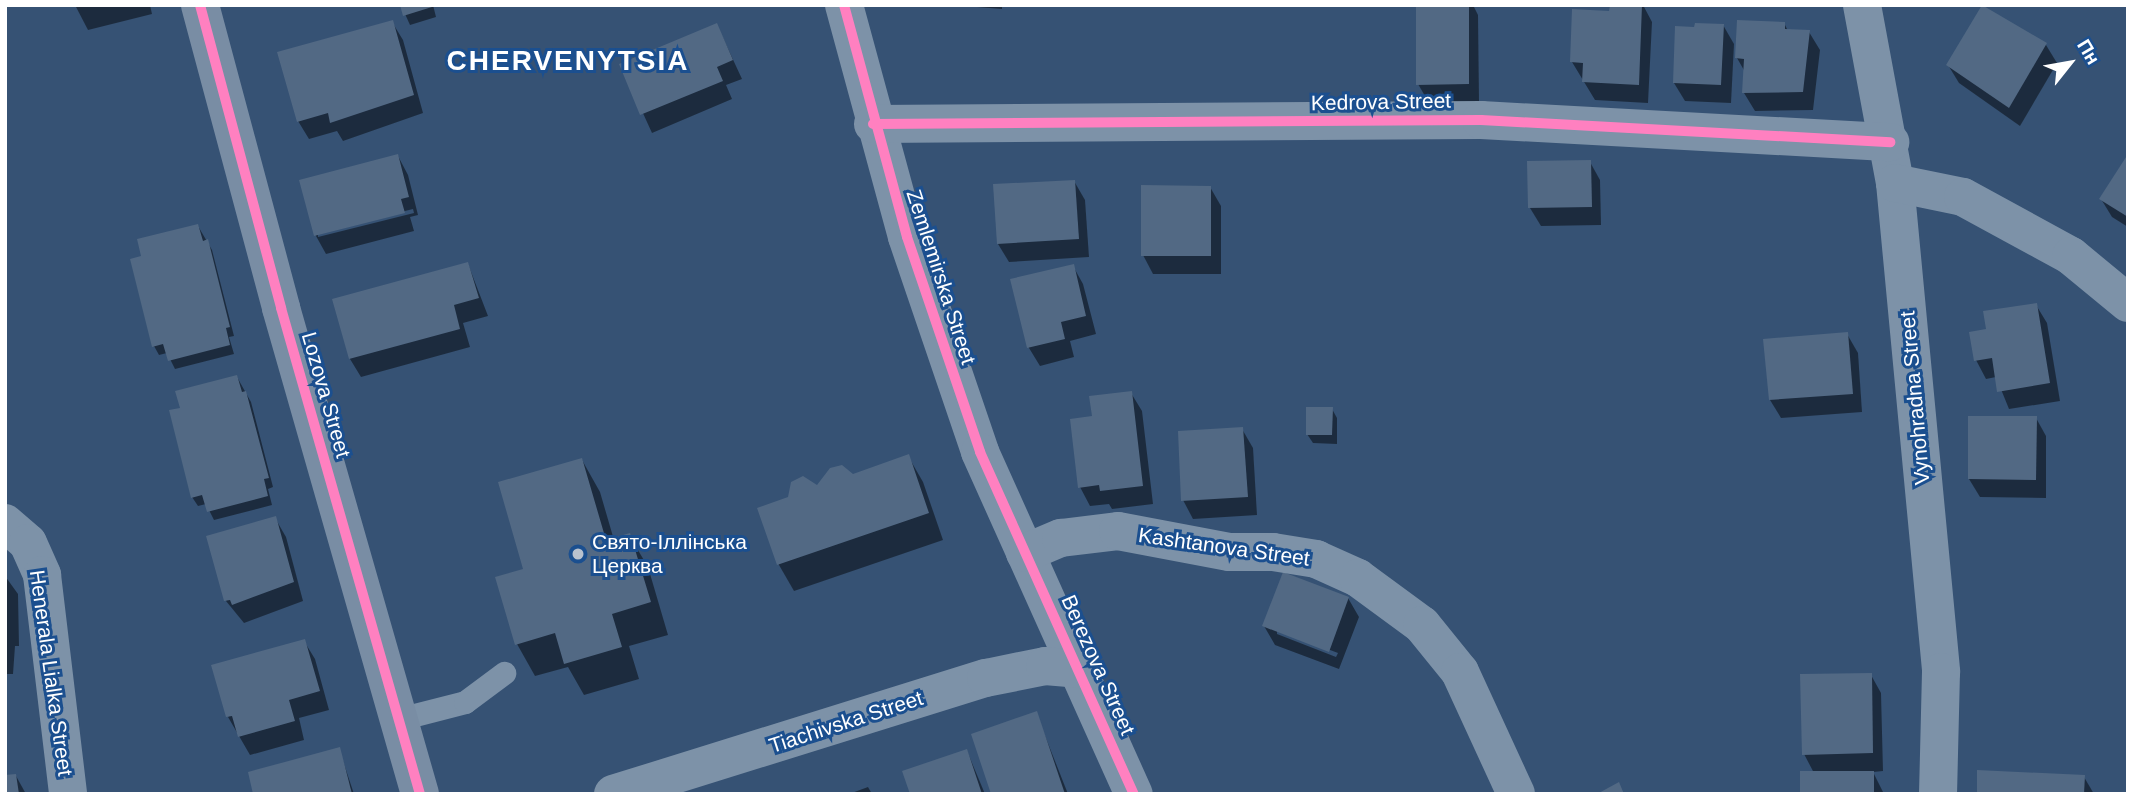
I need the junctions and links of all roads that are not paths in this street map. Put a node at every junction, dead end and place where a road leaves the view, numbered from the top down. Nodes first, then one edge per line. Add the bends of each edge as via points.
1 (200, 5) edge
2 (844, 5) edge
3 (1862, 5) edge
4 (873, 124) junction
5 (1890, 142) junction
6 (1895, 183) junction
7 (2128, 303) edge
8 (5, 523) edge
9 (1025, 553) junction
10 (1081, 669) junction
11 (504, 673) dead end
12 (399, 719) junction
13 (68, 794) edge
14 (420, 794) edge
15 (613, 794) edge
16 (1134, 794) edge
17 (1516, 794) edge
18 (1938, 794) edge

1 - 12 street, Lozova Street
2 - 4 street, Zemlemirska Street
3 - 5 street, Vynohradna Street
4 - 5 street, Kedrova Street via 1481,120
4 - 9 street, Zemlemirska Street via 946,358 980,452
5 - 6 street, Vynohradna Street
6 - 7 street via 1963,197 2071,256
6 - 18 street, Vynohradna Street via 1941,672
8 - 13 street, Henerala Lialka Street via 28,543 42,575
9 - 10 street, Berezova Street
9 - 17 street, Kashtanova Street via 1061,538 1118,531 1229,552 1273,552 1316,559 1357,578 1422,625 1460,672
10 - 15 street, Tiachivska Street via 1045,666 986,678
10 - 16 street, Berezova Street
11 - 12 lane via 465,702
12 - 14 street, Lozova Street

